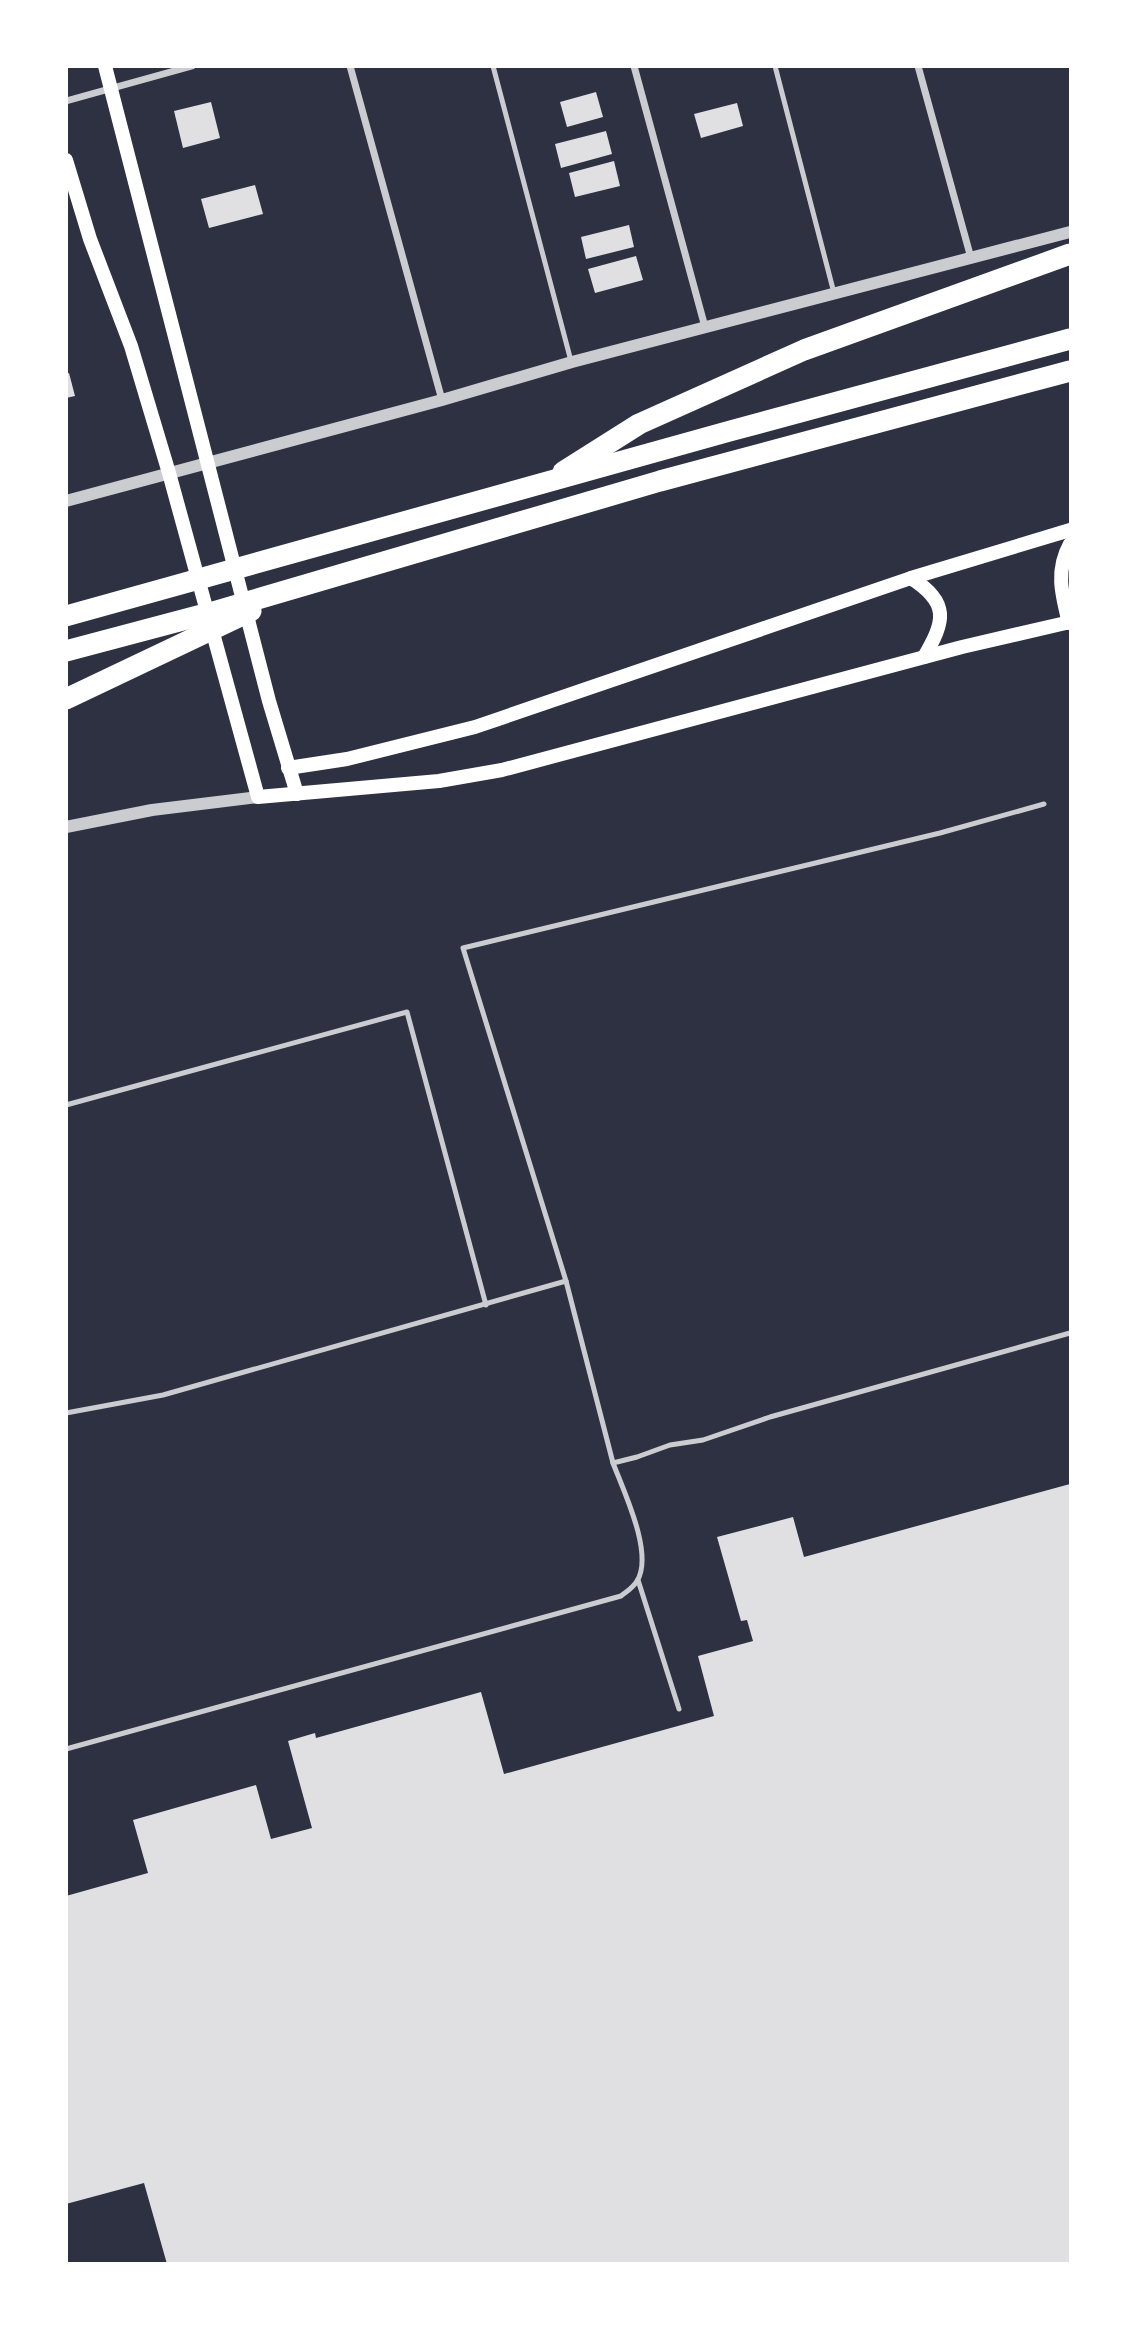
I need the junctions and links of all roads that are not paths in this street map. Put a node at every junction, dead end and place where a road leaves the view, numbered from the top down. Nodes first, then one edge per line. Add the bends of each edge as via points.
1 (105, 66) edge
2 (192, 66) edge
3 (350, 66) edge
4 (493, 66) edge
5 (634, 66) edge
6 (775, 66) edge
7 (918, 66) edge
8 (110, 90) junction
9 (66, 101) edge
10 (66, 160) edge
11 (1070, 232) edge
12 (1070, 254) edge
13 (971, 258) junction
14 (834, 293) junction
15 (705, 327) junction
16 (1070, 339) edge
17 (572, 362) junction
18 (1070, 371) edge
19 (442, 400) junction
20 (206, 464) junction
21 (169, 473) junction
22 (543, 484) junction
23 (66, 501) edge
24 (1070, 530) edge
25 (1070, 544) edge
26 (911, 578) junction
27 (299, 587) junction
28 (66, 616) edge
29 (1070, 625) edge
30 (66, 651) edge
31 (924, 657) junction
32 (66, 699) edge
33 (288, 768) junction
34 (297, 794) junction
35 (258, 797) junction
36 (1044, 804) dead end
37 (66, 828) edge
38 (66, 1105) edge
39 (566, 1281) junction
40 (486, 1305) junction
41 (1070, 1333) edge
42 (66, 1413) edge
43 (613, 1463) junction
44 (638, 1580) junction
45 (679, 1709) dead end
46 (66, 1749) edge

1 - 8 main road
2 - 8 street
3 - 19 street
4 - 17 lane
5 - 15 street
6 - 14 lane
7 - 13 street
8 - 9 street
8 - 20 main road
10 - 21 main road via 131,346
11 - 13 street
12 - 22 highway via 804,350 639,424
13 - 14 street
14 - 15 street
15 - 17 street
16 - 22 highway
17 - 19 street
18 - 27 highway via 660,481
19 - 20 street
20 - 21 street
20 - 33 main road
21 - 23 street
21 - 35 main road
22 - 28 highway
24 - 26 main road
25 - 29 main road via 1060,577
26 - 31 main road via 926,587 939,604 939,625
26 - 33 main road via 475,727 347,759
27 - 30 highway
27 - 32 highway
29 - 31 main road via 1002,636
31 - 34 main road via 502,770
33 - 34 main road
34 - 35 main road
35 - 37 street via 152,810
36 - 39 lane via 464,948
38 - 40 lane via 407,1012
39 - 40 lane
39 - 43 lane
40 - 42 lane via 163,1395
41 - 43 lane
43 - 44 lane via 643,1551
44 - 45 lane
44 - 46 lane via 621,1597

